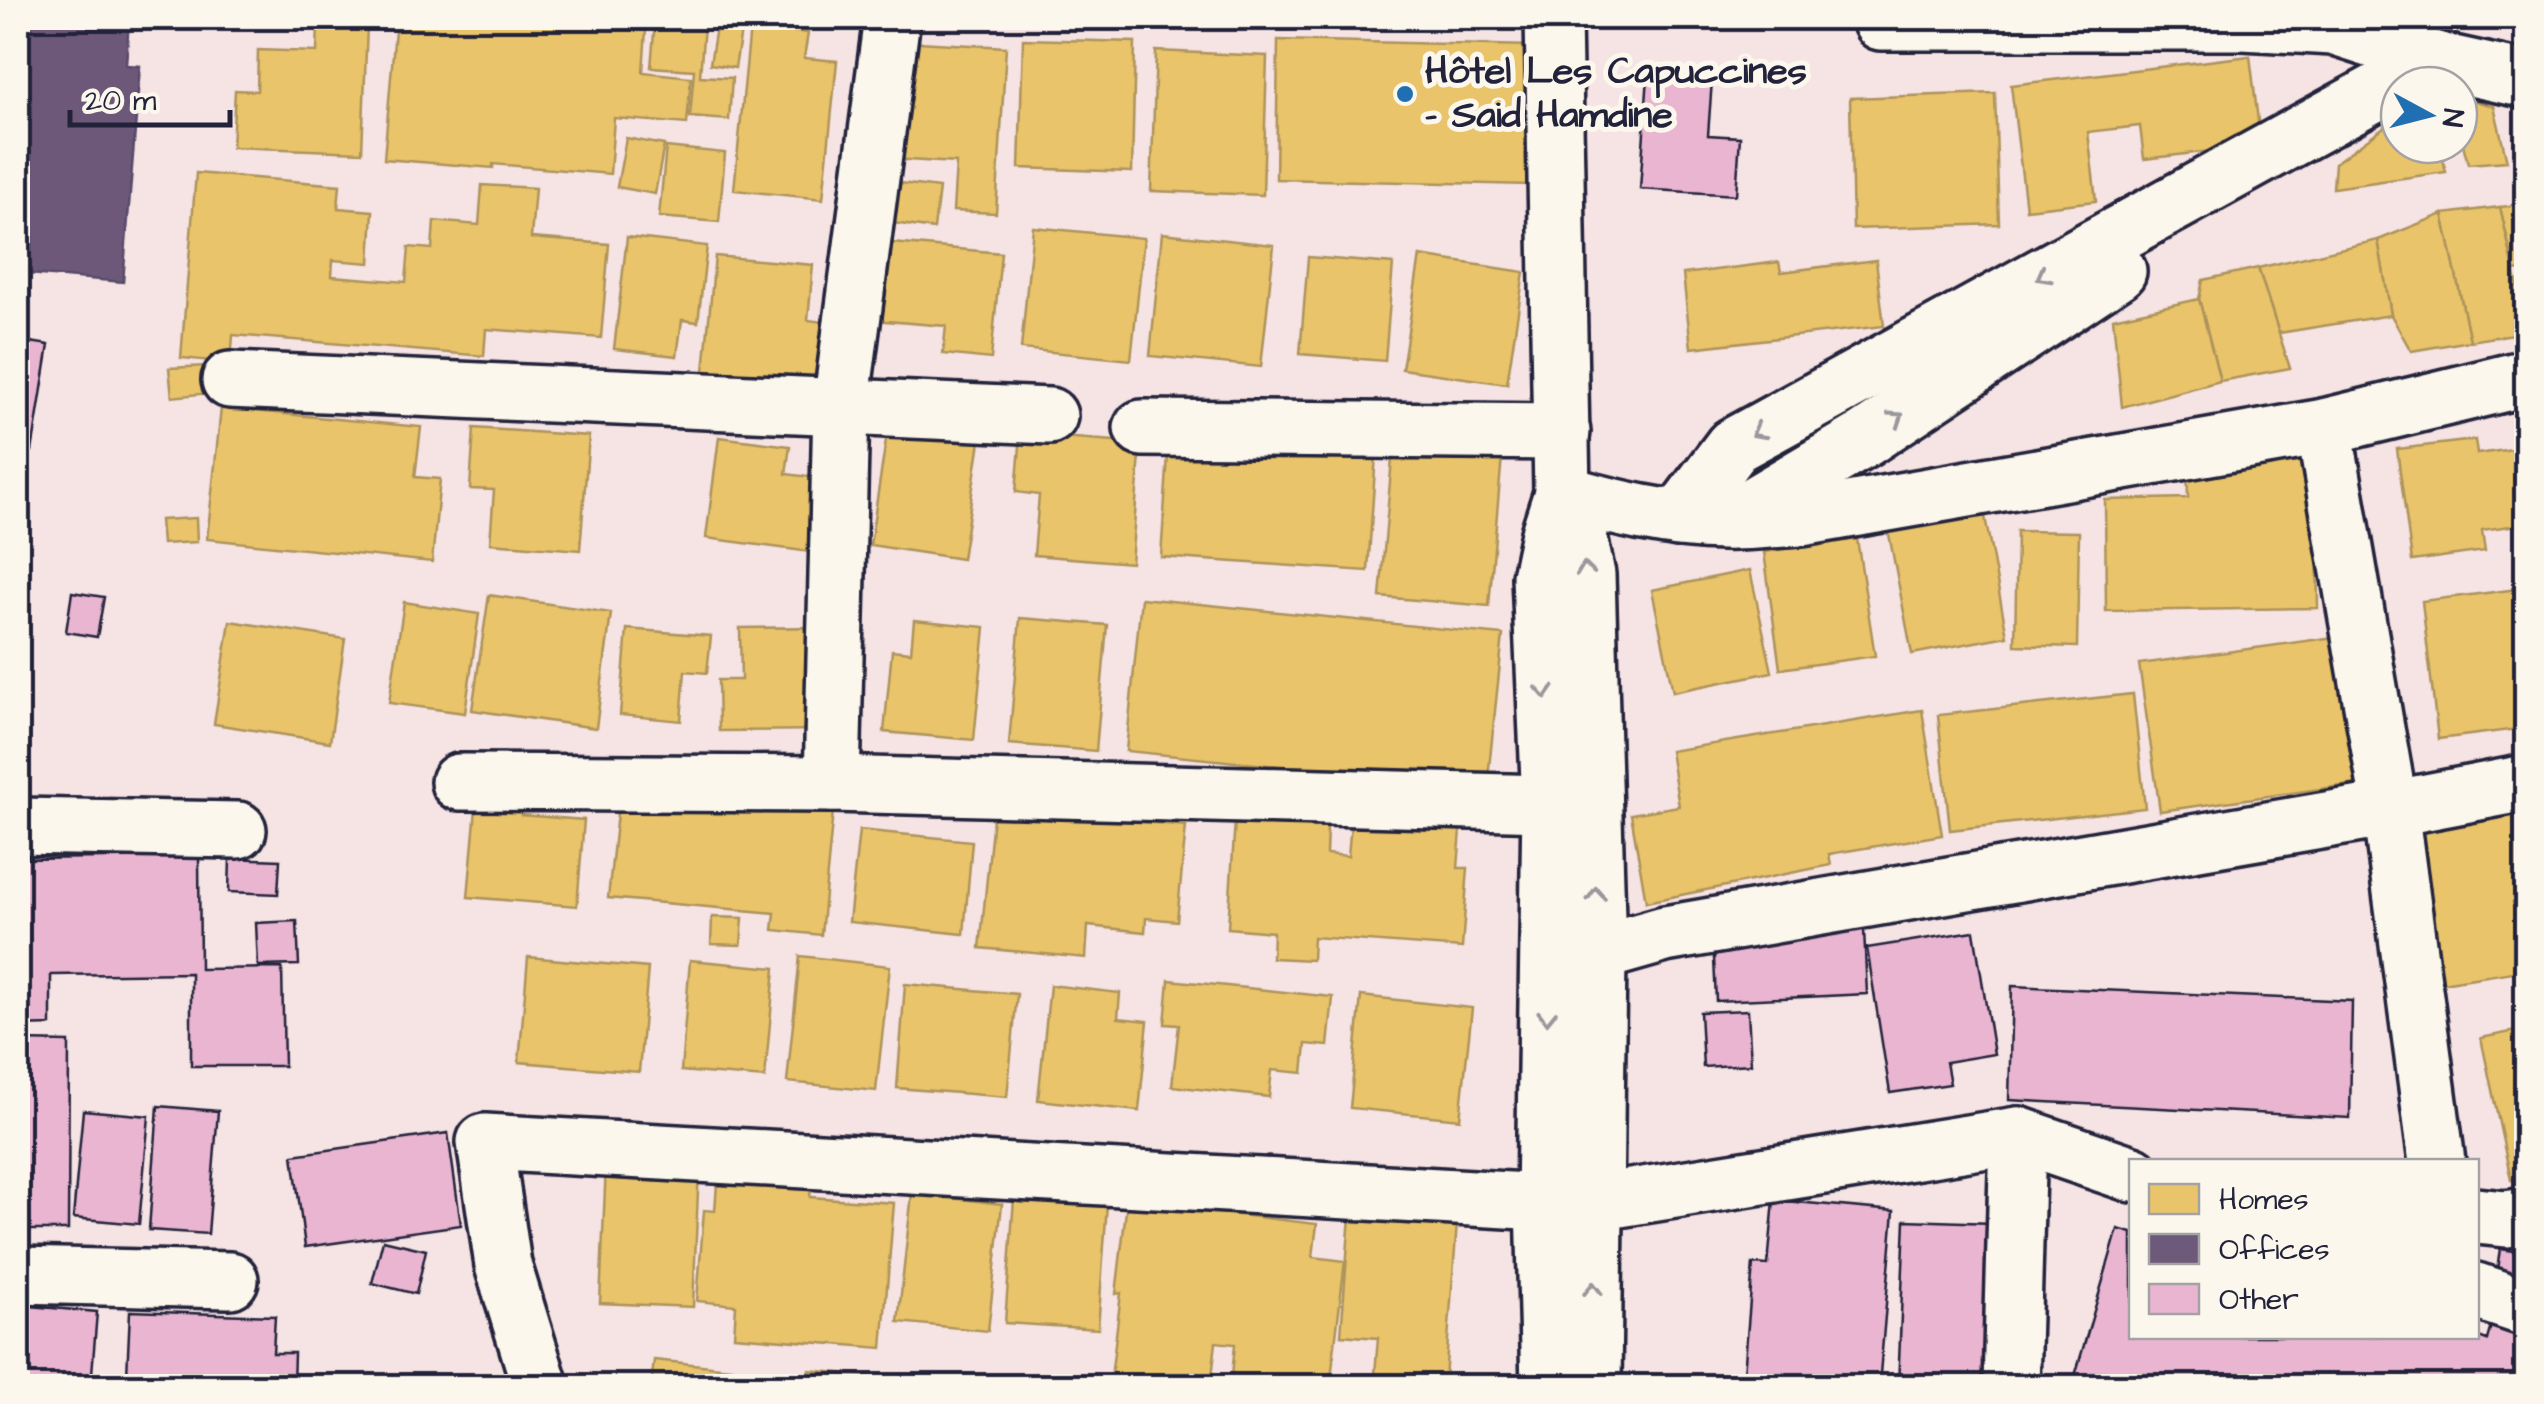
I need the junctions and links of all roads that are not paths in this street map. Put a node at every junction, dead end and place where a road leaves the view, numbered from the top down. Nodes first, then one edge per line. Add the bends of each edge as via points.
1 (892, 18) edge
2 (1553, 18) edge
3 (1881, 22) dead end
4 (2435, 60) junction
5 (2526, 80) edge
6 (2526, 378) edge
7 (230, 380) dead end
8 (841, 406) junction
9 (1049, 416) dead end
10 (2324, 427) junction
11 (1142, 428) dead end
12 (1562, 432) junction
13 (1562, 493) junction
14 (1701, 520) junction
15 (459, 782) dead end
16 (2526, 783) edge
17 (832, 784) junction
18 (1550, 803) junction
19 (2390, 809) junction
20 (18, 826) edge
21 (238, 830) dead end
22 (1598, 953) junction
23 (2018, 1135) junction
24 (2436, 1159) edge
25 (2129, 1173) edge
26 (1569, 1202) junction
27 (2479, 1216) edge
28 (2526, 1216) edge
29 (18, 1276) edge
30 (230, 1280) dead end
31 (2479, 1291) edge
32 (2526, 1308) edge
33 (540, 1386) edge
34 (1549, 1386) edge
35 (1593, 1386) edge
36 (2011, 1386) edge

1 - 8 street
2 - 12 street
3 - 4 street via 2332,27
4 - 5 street
4 - 14 street via 1865,439
6 - 10 street
7 - 8 street
8 - 9 street
8 - 17 street
10 - 14 street via 1802,518
10 - 19 street
11 - 12 street
12 - 13 street
13 - 14 street via 1626,512
13 -> 18 street via 1540,577
22 -> 13 street via 1587,575
15 - 17 street
16 - 19 street
17 - 18 street
18 -> 26 street
19 - 22 street via 1665,934
19 - 24 street
20 - 21 street
22 - 26 street
23 - 25 street
23 - 26 street
23 - 36 street
26 - 33 street via 484,1142 503,1264
26 - 34 street
35 -> 26 street
27 - 28 street
29 - 30 street
31 - 32 street

